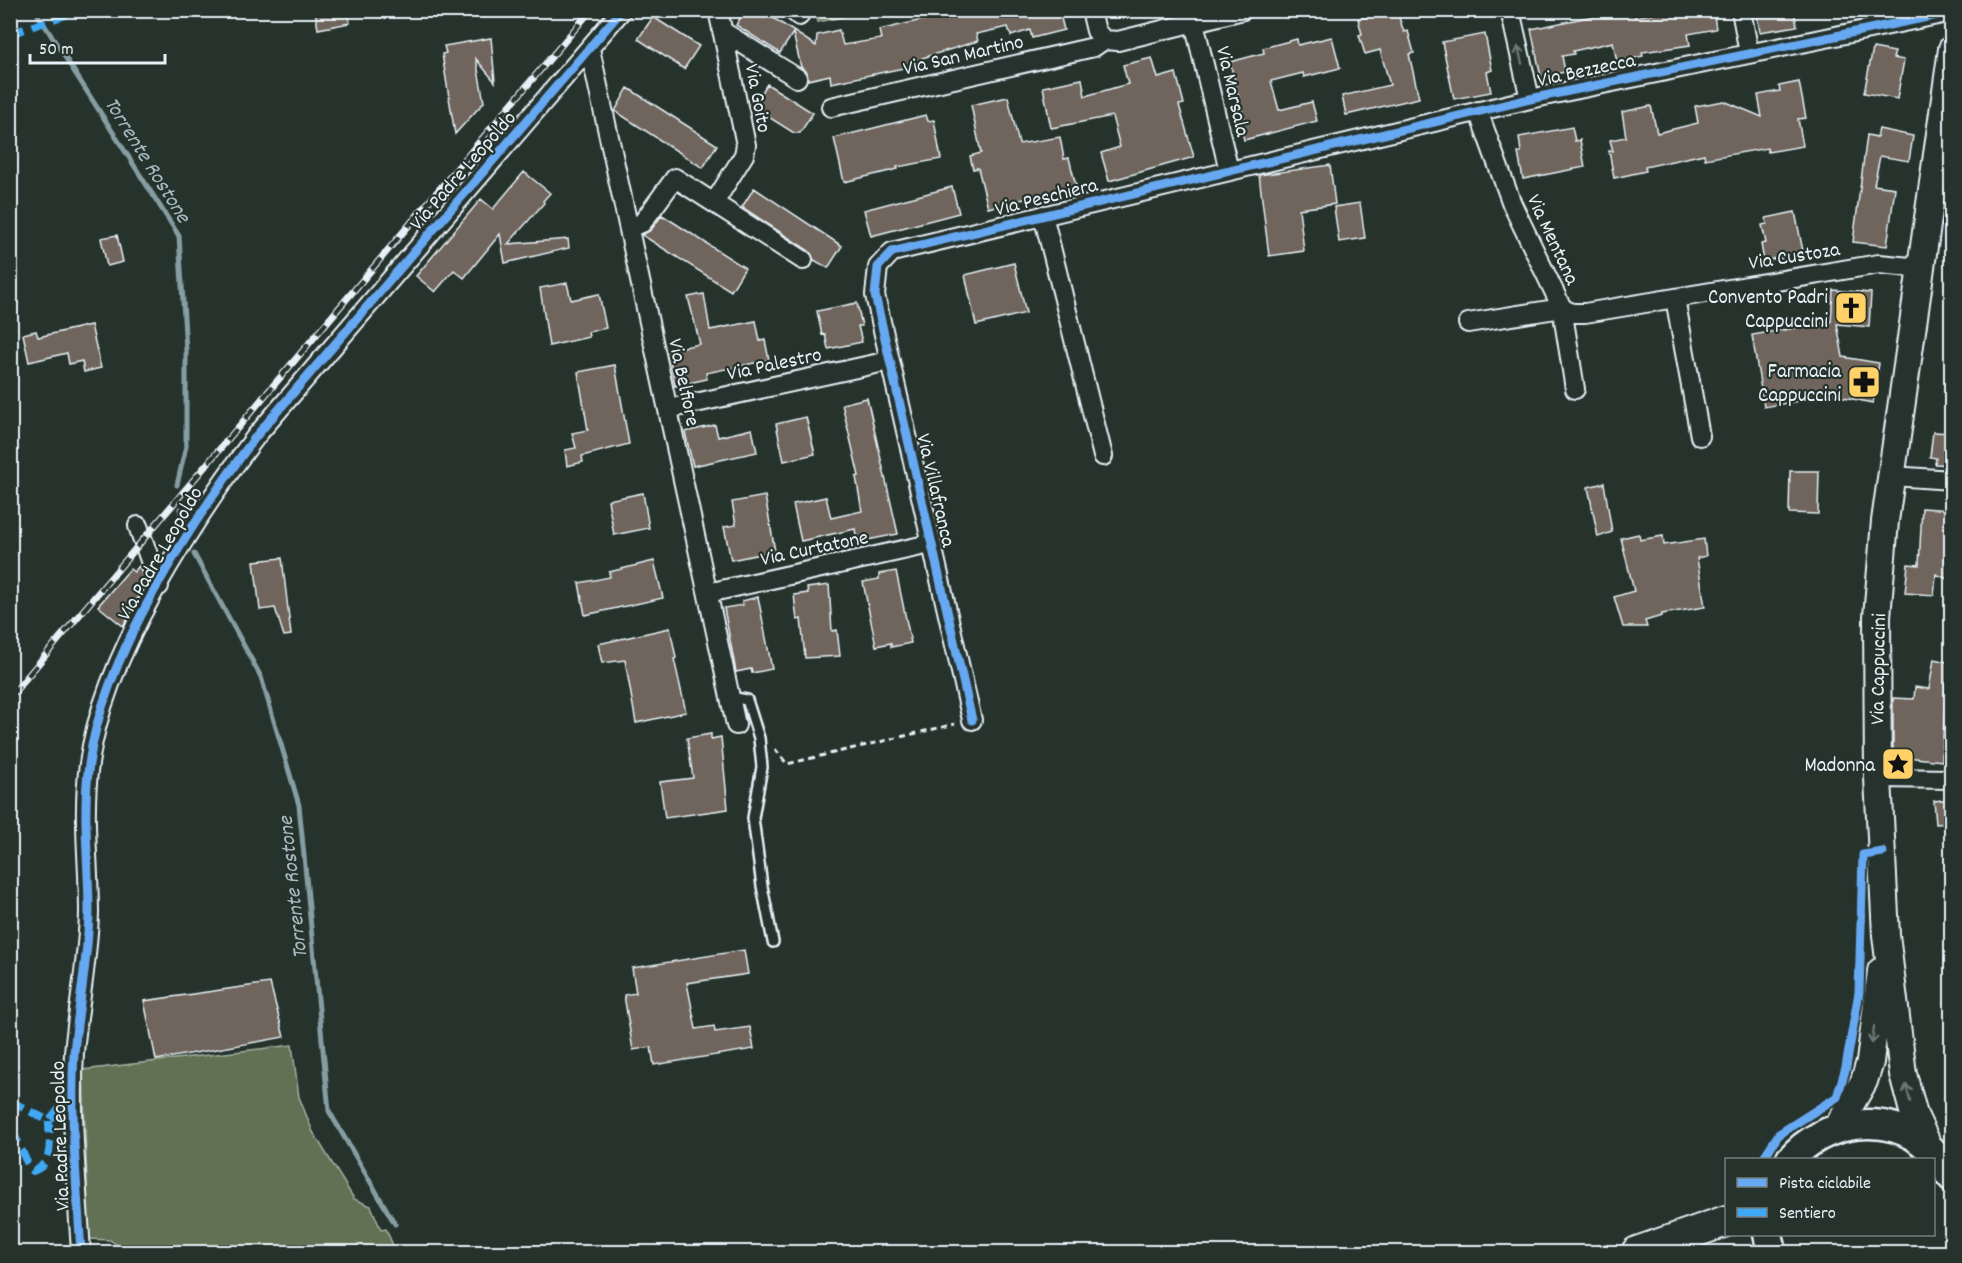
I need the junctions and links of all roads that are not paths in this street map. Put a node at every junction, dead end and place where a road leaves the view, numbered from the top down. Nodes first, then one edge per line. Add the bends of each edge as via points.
1 (622, 10) edge
2 (718, 10) edge
3 (1091, 10) edge
4 (1243, 10) edge
5 (1510, 10) edge
6 (1742, 10) edge
7 (1952, 12) edge
8 (1194, 22) junction
9 (722, 31) junction
10 (1104, 40) junction
11 (590, 49) junction
12 (1952, 49) edge
13 (1749, 53) junction
14 (797, 78) dead end
15 (1530, 99) junction
16 (831, 107) dead end
17 (1478, 111) junction
18 (1229, 171) junction
19 (714, 203) junction
20 (1043, 215) junction
21 (630, 227) junction
22 (803, 260) dead end
23 (878, 267) joint
24 (1921, 268) junction
25 (1675, 298) junction
26 (1562, 308) junction
27 (1468, 323) dead end
28 (889, 361) junction
29 (1575, 389) dead end
30 (668, 410) junction
31 (1700, 436) dead end
32 (1102, 456) dead end
33 (1892, 476) junction
34 (1952, 480) edge
35 (138, 526) dead end
36 (930, 544) junction
37 (159, 586) junction
38 (708, 593) junction
39 (730, 697) junction
40 (972, 720) road end
41 (736, 724) dead end
42 (1878, 778) junction
43 (1952, 779) edge
44 (1886, 935) junction
45 (773, 942) dead end
46 (1838, 1128) junction
47 (1929, 1147) junction
48 (1792, 1158) edge
49 (1952, 1177) edge
50 (1725, 1221) edge
51 (1768, 1236) edge
52 (81, 1252) edge
53 (1637, 1252) edge
54 (1772, 1252) edge

1 - 11 street, Via Padre Leopoldo
2 - 9 street, Via Goito
3 - 10 street via 1096,31
4 - 8 street, Via San Martino
15 -> 5 street
6 - 13 street
7 - 13 street, Via Bezzecca
8 - 10 street, Via San Martino via 1118,41
8 - 18 street, Via Marsala
9 - 14 street, Via Goito
9 - 19 street, Via Goito via 746,145 744,155
10 - 16 street, Via San Martino via 1094,47
11 - 21 street, Via Belfiore
11 - 37 street, Via Padre Leopoldo via 257,435 210,498
12 - 24 main road, Via Cappuccini
13 - 15 street, Via Bezzecca
15 - 17 street, Via Bezzecca
17 - 18 street, Via Bezzecca
17 - 26 street, Via Mentana via 1512,204
18 - 20 street, Via Peschiera
19 - 21 street via 675,178 642,224
19 - 22 street
20 - 23 street, Via Peschiera via 892,252
20 - 32 street
21 - 30 street, Via Belfiore
23 - 28 street, Via Villafranca via 875,295
24 - 25 street, Via Custoza via 1880,264
24 - 33 main road, Via Cappuccini
25 - 26 street, Via Custoza via 1585,313
25 - 31 street
26 - 27 street, Via Custoza
26 - 29 street, Via Mentana
28 - 30 street, Via Palestro
28 - 36 street, Via Villafranca
30 - 38 street, Via Belfiore
33 - 34 street
33 - 42 main road, Via Cappuccini via 1877,617
35 - 37 street, Via Padre Leopoldo
36 - 38 street, Via Curtatone
36 - 40 street, Via Villafranca
37 - 52 street, Via Padre Leopoldo via 126,646 104,703 89,762 84,825 89,914 73,1094
38 - 39 street, Via Belfiore
39 - 41 street, Via Belfiore
39 - 45 lane via 747,700 759,738 762,767 753,818
42 - 43 street
42 - 44 main road, Via Cappuccini
44 -> 46 main road, Via Cappuccini via 1870,1062 1864,1082
47 -> 44 main road, Via Cappuccini via 1914,1115 1904,1074
46 - 47 main road via 1864,1124 1890,1127
46 - 48 main road via 1816,1137
47 - 49 main road
50 - 53 highway
51 - 54 main road

